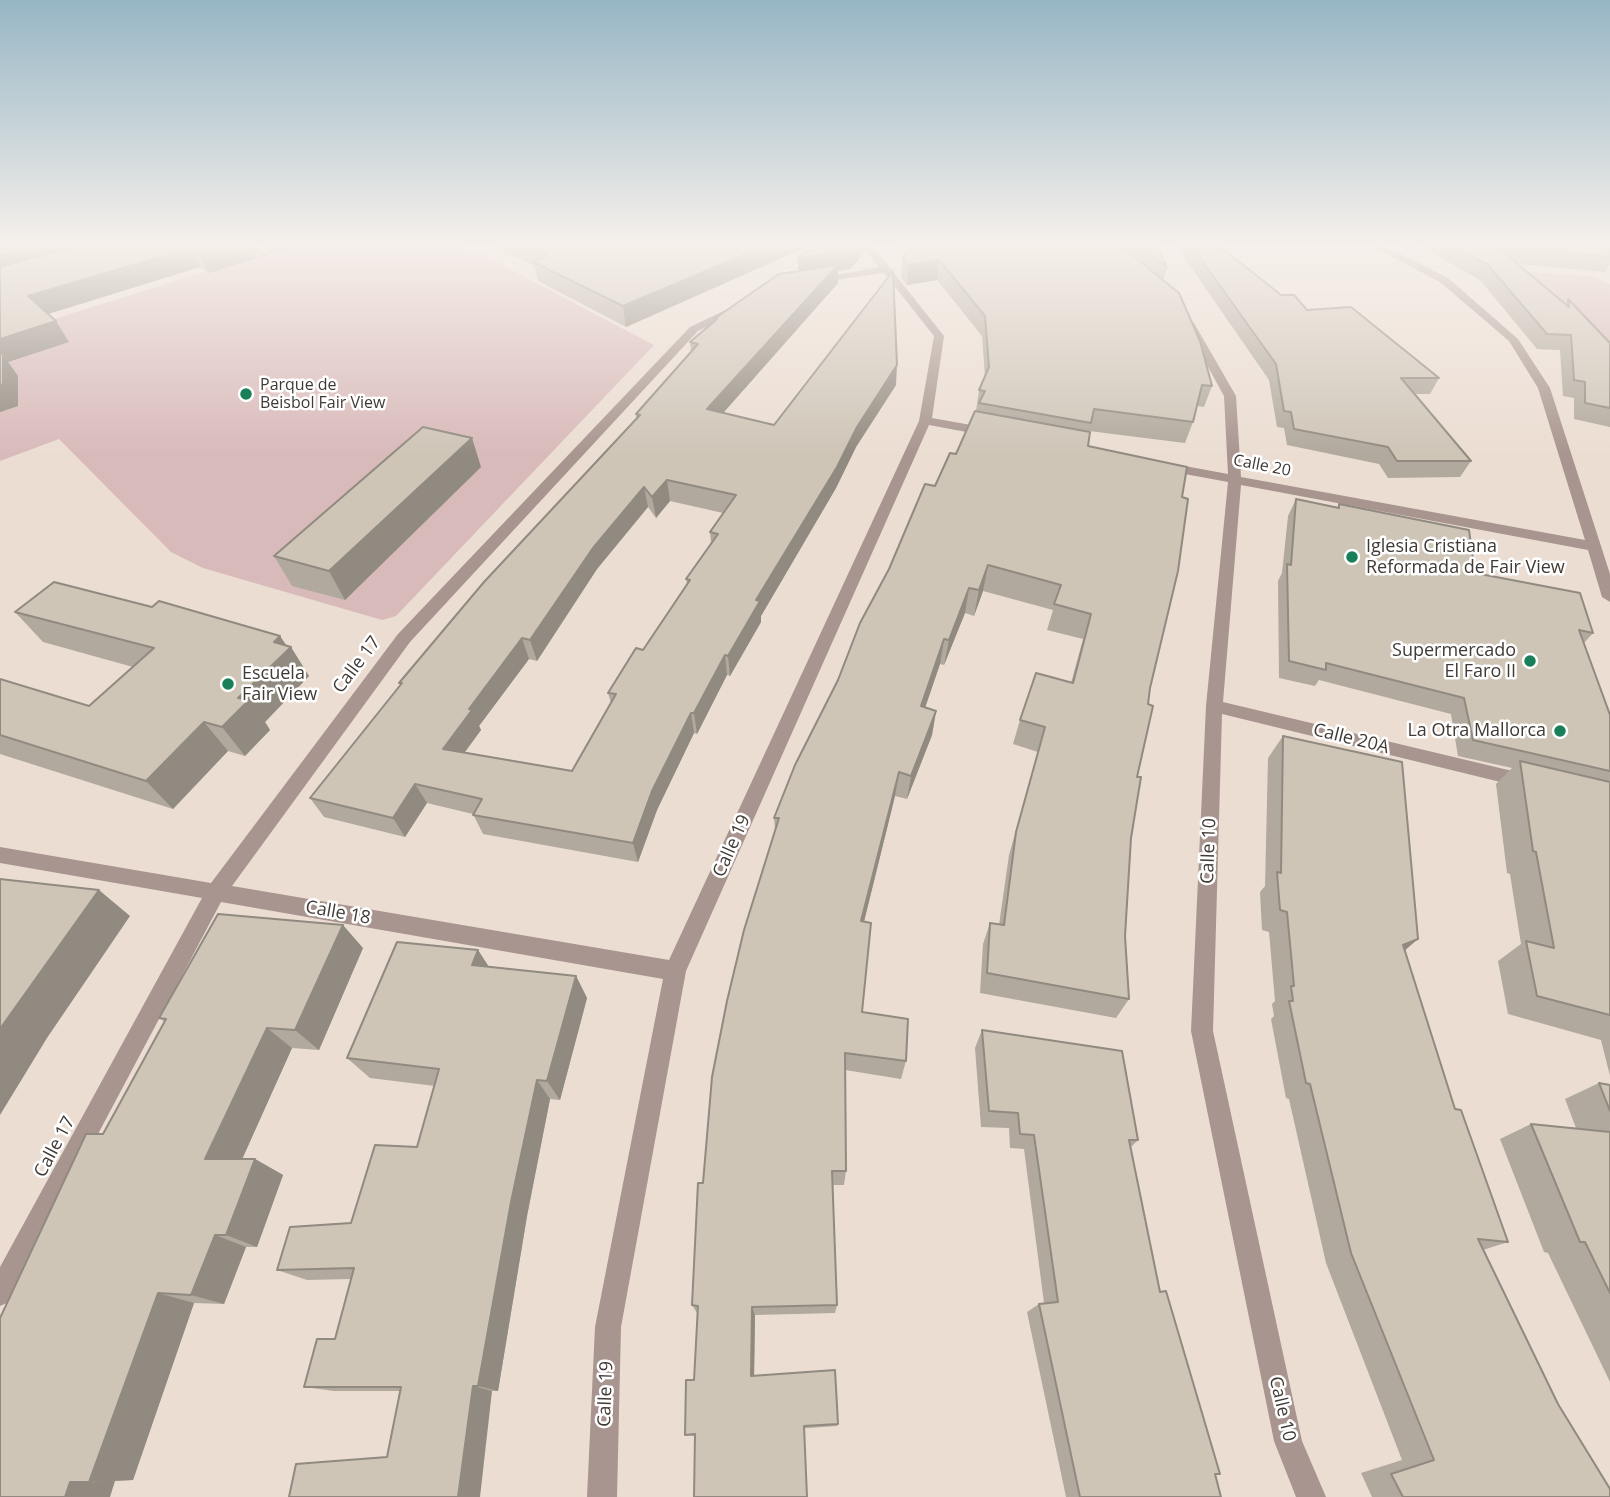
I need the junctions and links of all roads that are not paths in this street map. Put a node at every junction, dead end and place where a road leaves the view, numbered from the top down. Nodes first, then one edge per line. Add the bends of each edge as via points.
1 (1183, 313) edge
2 (723, 314) edge
3 (922, 314) edge
4 (1484, 314) edge
5 (925, 421) junction
6 (1006, 436) edge
7 (1154, 464) edge
8 (1235, 479) junction
9 (1593, 546) junction
10 (1610, 597) edge
11 (1214, 706) junction
12 (1545, 786) edge
13 (0, 855) edge
14 (216, 892) junction
15 (675, 971) junction
16 (0, 1293) edge
17 (603, 1497) edge
18 (1311, 1497) edge

1 - 8 street, Calle 10 via 1230,396
2 - 14 street, Calle 17 via 694,329 404,638
3 - 5 street, Calle 19 via 939,336
4 - 9 street via 1513,339 1544,388
5 - 6 street
5 - 15 street, Calle 19
7 - 8 street, Calle 20
8 - 9 street, Calle 20
8 - 11 street, Calle 10
9 - 10 street
11 - 12 street, Calle 20A
11 - 18 street, Calle 10 via 1202,1031 1288,1441
13 - 14 street, Calle 18
14 - 15 street, Calle 18
14 - 16 street, Calle 17
15 - 17 street, Calle 19 via 608,1327

